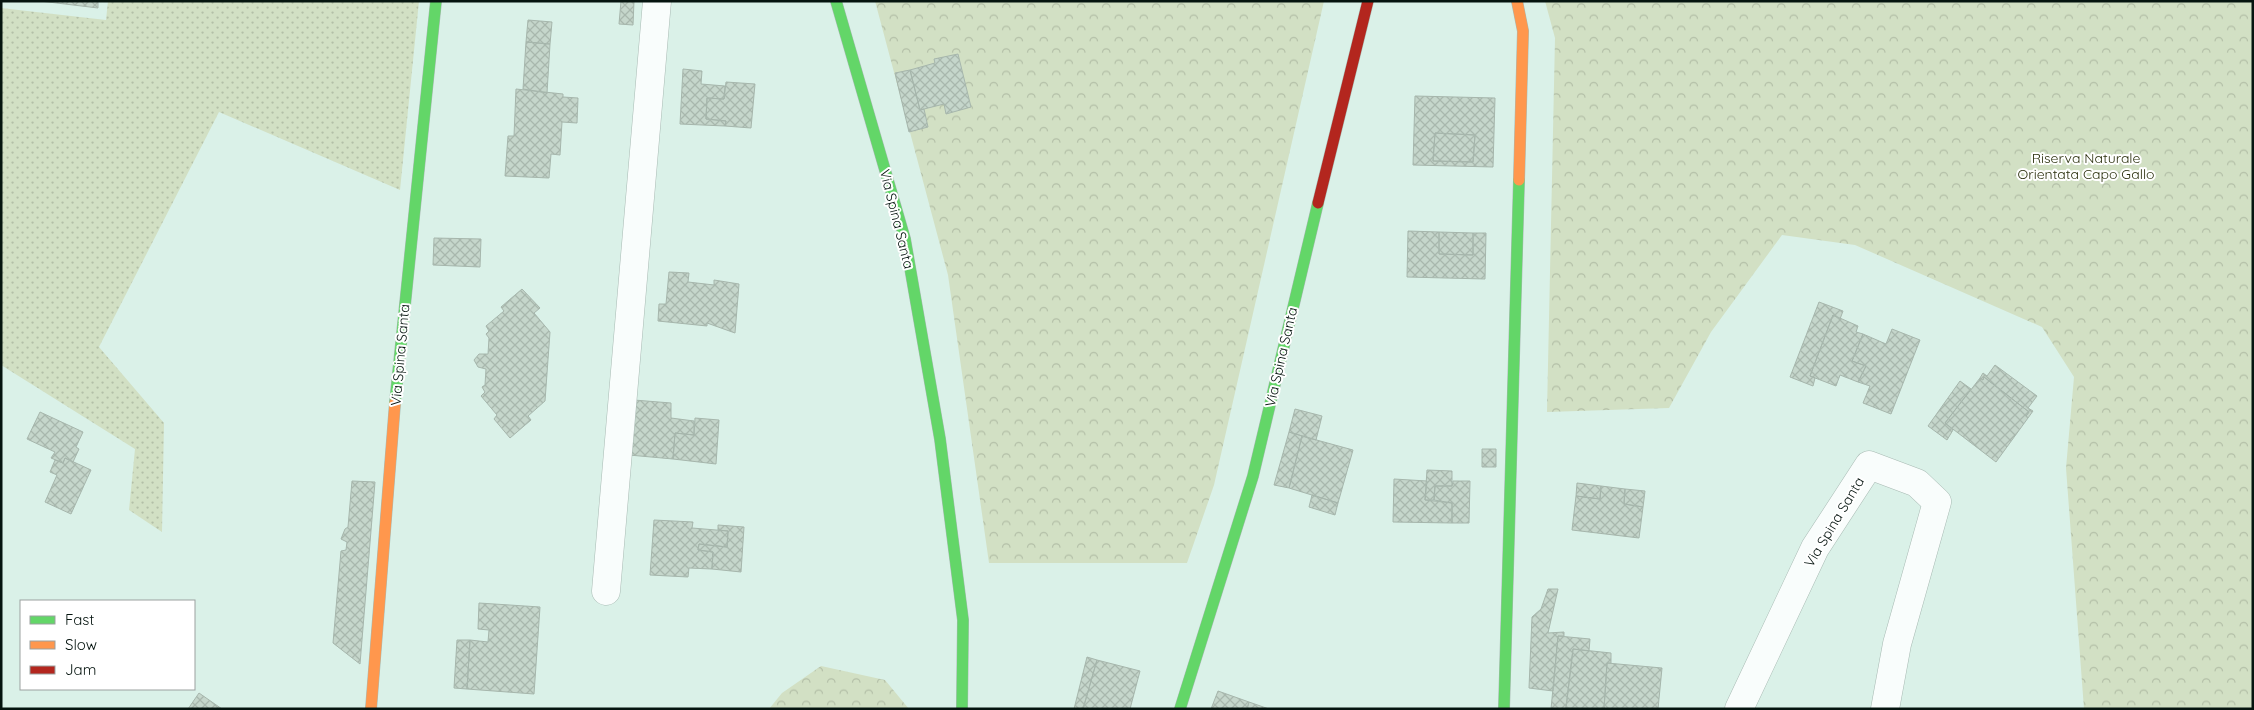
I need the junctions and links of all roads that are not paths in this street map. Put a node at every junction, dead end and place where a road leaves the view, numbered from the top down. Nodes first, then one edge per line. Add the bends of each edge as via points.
1 (436, 1) edge
2 (657, 1) edge
3 (836, 1) edge
4 (1368, 1) edge
5 (1517, 1) edge
6 (606, 591) dead end
7 (371, 709) edge
8 (962, 709) edge
9 (1180, 709) edge
10 (1504, 709) edge
11 (1739, 709) edge
12 (1885, 709) edge

1 - 7 street, Via Spina Santa via 399,350
2 - 6 street
3 - 8 street, Via Spina Santa via 907,248 940,439 963,620
4 - 9 street, Via Spina Santa via 1253,476
5 - 10 street via 1523,31
11 - 12 street, Via Spina Santa via 1815,548 1869,464 1917,483 1937,502 1897,644

